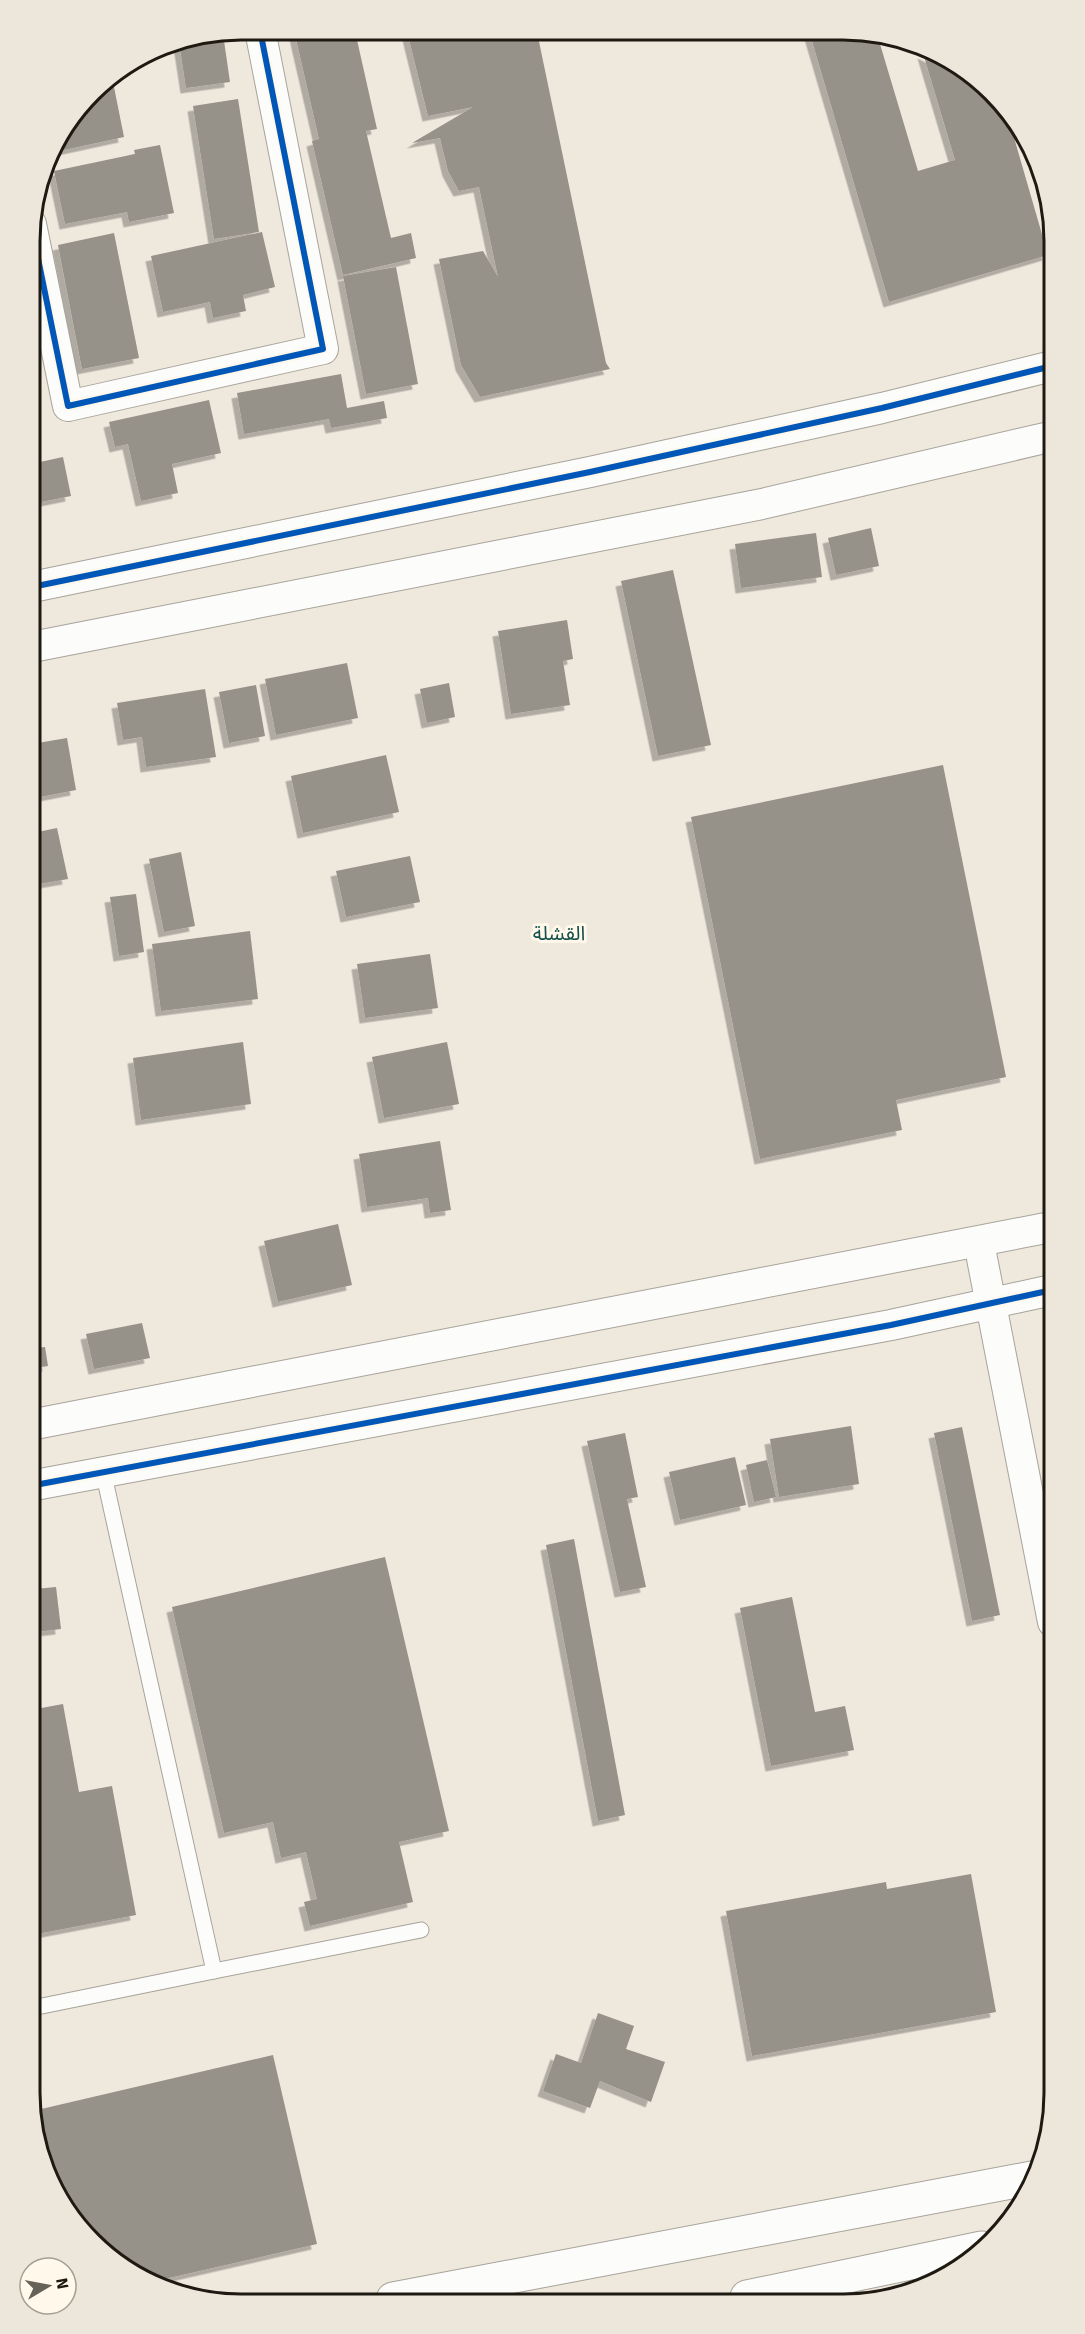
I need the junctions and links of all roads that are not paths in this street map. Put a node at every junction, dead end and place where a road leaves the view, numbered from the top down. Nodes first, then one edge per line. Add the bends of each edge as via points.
1 (262, 40) edge
2 (41, 273) edge
3 (1044, 368) edge
4 (1044, 438) edge
5 (41, 585) edge
6 (41, 645) edge
7 (1044, 1229) edge
8 (979, 1243) junction
9 (1044, 1292) edge
10 (989, 1305) junction
11 (40, 1423) edge
12 (103, 1471) junction
13 (40, 1484) edge
14 (1044, 1577) edge
15 (421, 1930) dead end
16 (214, 1971) junction
17 (40, 2006) edge
18 (1025, 2178) edge
19 (967, 2251) edge
20 (419, 2294) edge
21 (761, 2294) edge

1 - 2 street via 322,350 68,406
3 - 5 street via 590,472
4 - 6 street via 762,504
7 - 8 street
8 - 10 street
8 - 11 street
9 - 10 street
10 - 12 street
10 - 14 street
12 - 13 street
12 - 16 lane
15 - 16 lane
16 - 17 lane
18 - 20 main road
19 - 21 main road

